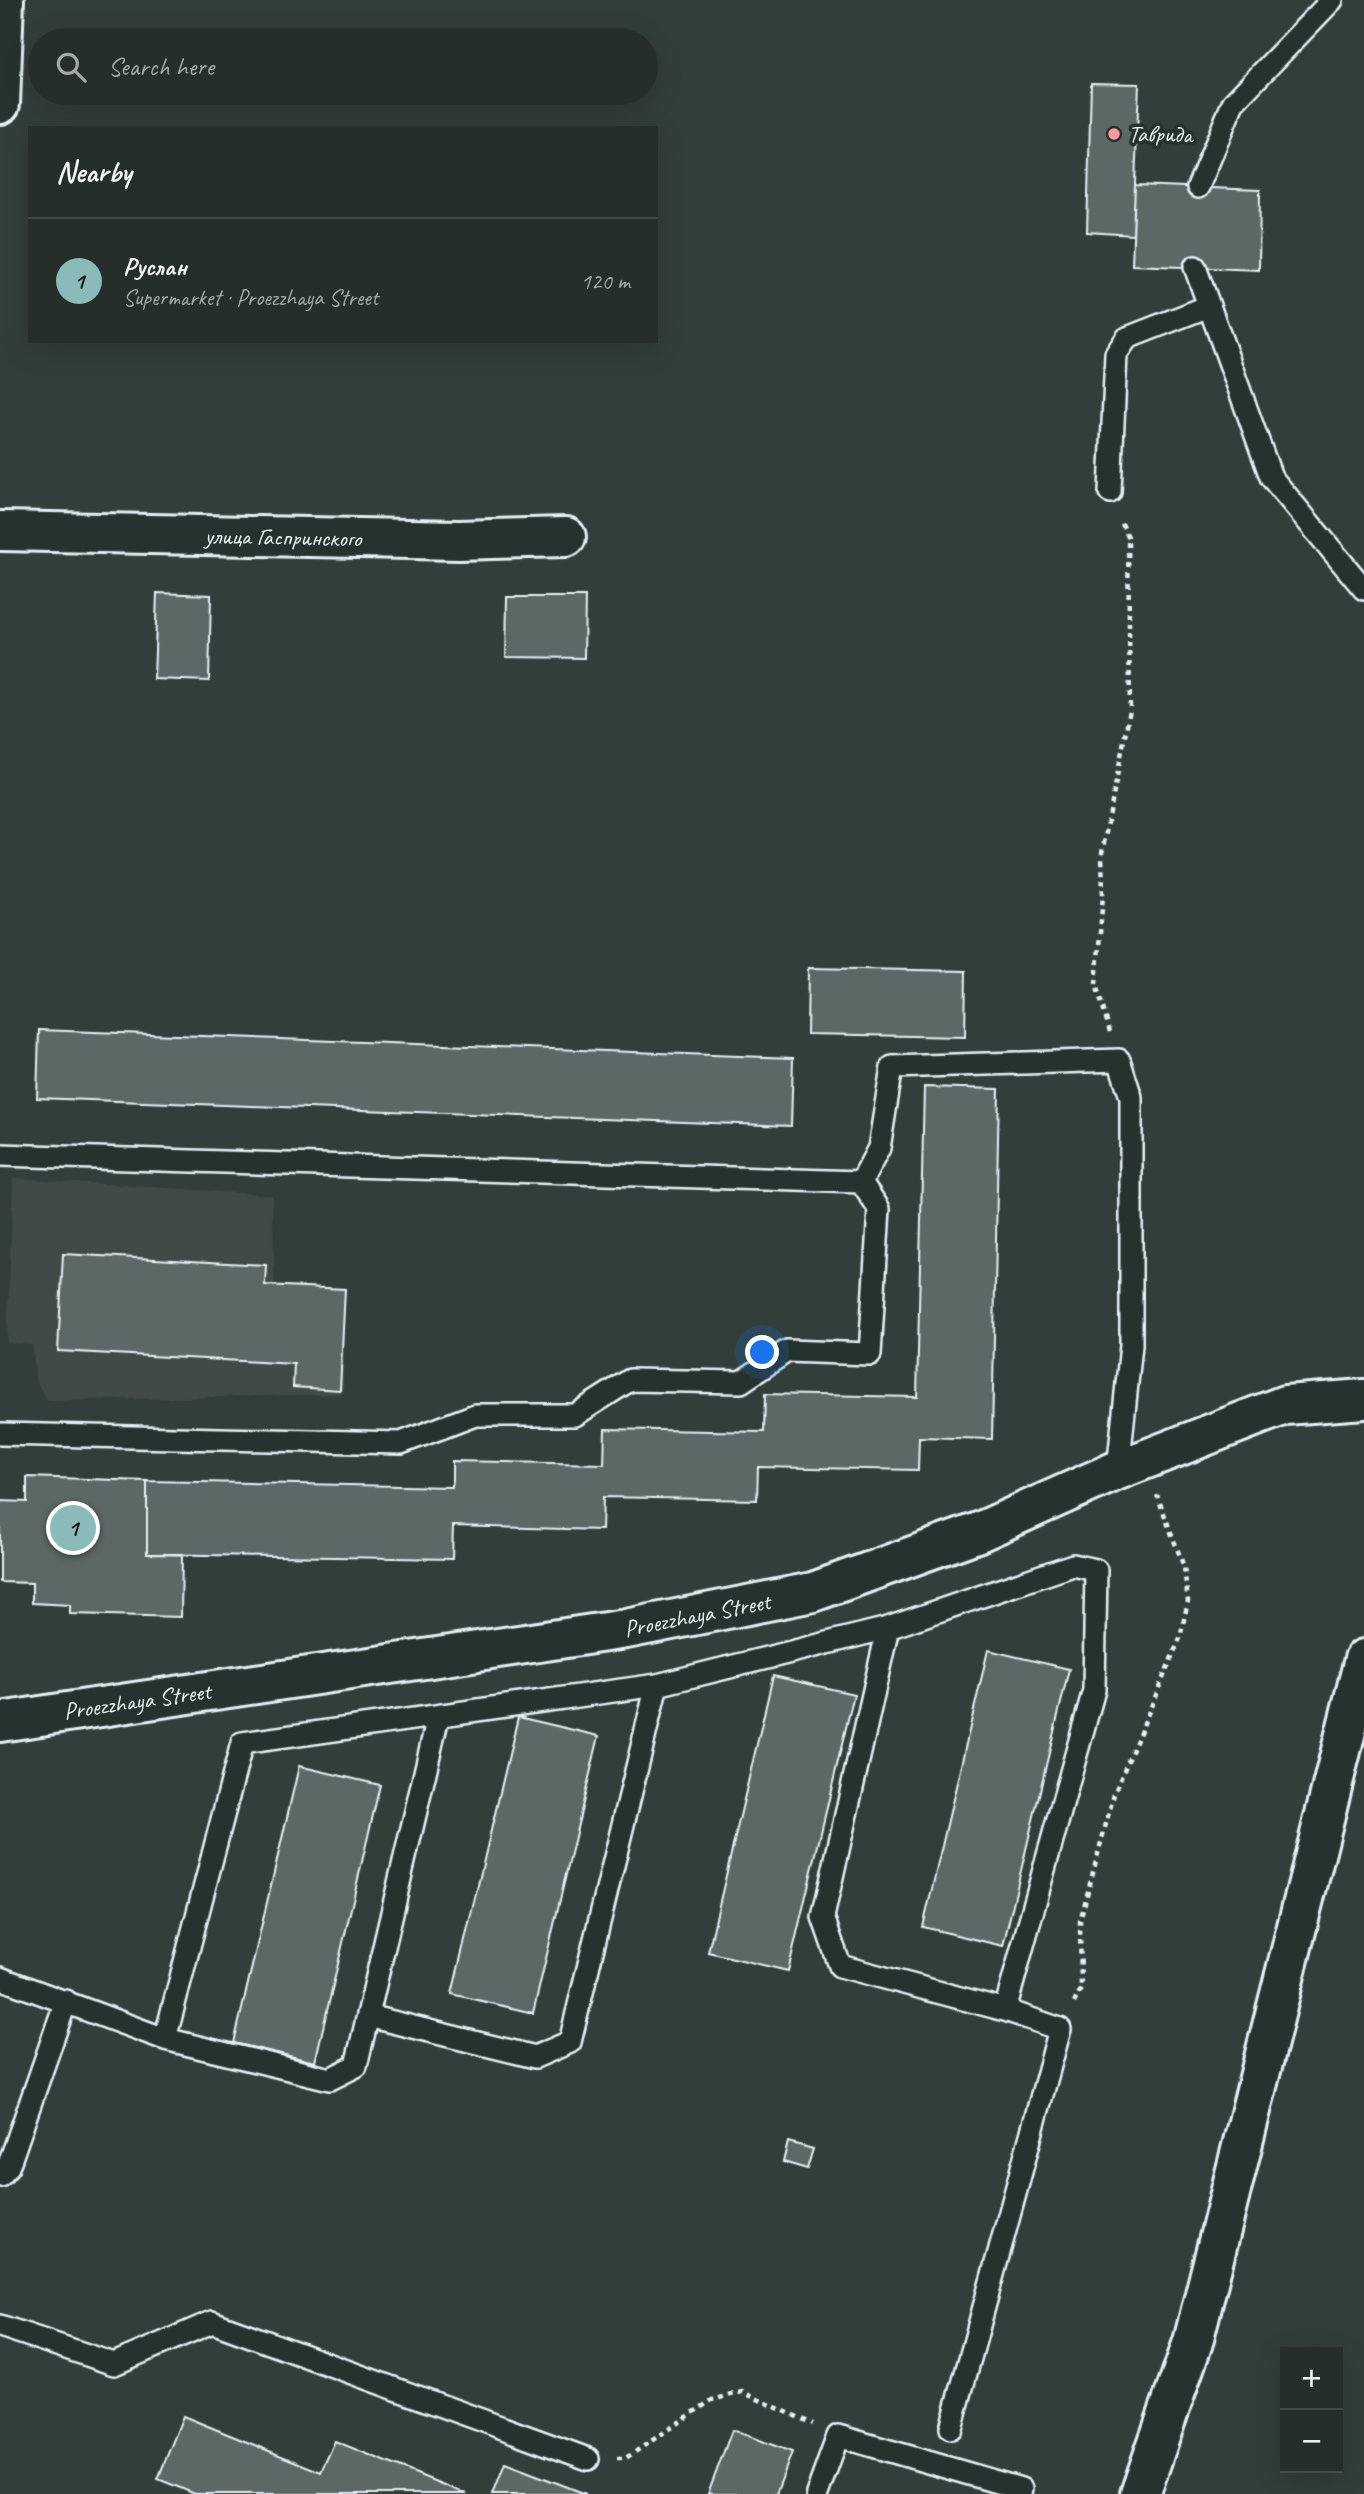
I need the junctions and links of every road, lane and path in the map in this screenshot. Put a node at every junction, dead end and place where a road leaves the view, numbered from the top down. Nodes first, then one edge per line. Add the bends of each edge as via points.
1 (4, 0) edge
2 (1332, 0) edge
3 (0, 97) edge
4 (0, 104) edge
5 (1198, 187) dead end
6 (1195, 267) dead end
7 (1209, 306) junction
8 (1110, 492) joint
9 (0, 531) edge
10 (566, 537) dead end
11 (1364, 589) edge
12 (1119, 1060) junction
13 (0, 1155) edge
14 (861, 1182) junction
15 (1364, 1399) edge
16 (0, 1434) edge
17 (1131, 1465) junction
18 (888, 1628) junction
19 (1364, 1659) edge
20 (657, 1685) junction
21 (438, 1717) junction
22 (0, 1722) edge
23 (0, 1978) edge
24 (66, 2001) junction
25 (1005, 2010) junction
26 (368, 2016) junction
27 (1060, 2029) junction
28 (165, 2039) junction
29 (0, 2176) edge
30 (0, 2326) edge
31 (951, 2428) dead end
32 (838, 2436) junction
33 (588, 2459) joint
34 (817, 2494) edge
35 (1020, 2494) edge
36 (1140, 2494) edge

1 - 3 main road
2 - 5 lane via 1233,103
3 - 4 main road
6 - 7 lane
7 - 8 lane via 1127,338 1116,354
7 - 11 lane via 1271,477
8 - 12 path via 1128,537 1130,710 1102,853 1096,984
9 - 10 main road, улица Гаспринского via 459,540
12 - 14 lane via 892,1067 879,1148
12 - 17 lane via 1131,1097
13 - 14 lane
14 - 16 lane via 879,1209 870,1354 787,1351 741,1382 630,1380 575,1415 475,1415 401,1443
15 - 17 main road, Proezzhaya Street via 1285,1405
17 - 22 main road, Proezzhaya Street via 979,1532 813,1592 626,1629
17 - 27 path via 1184,1567 1188,1601 1180,1638 1114,1794 1080,1921 1081,1989
18 - 20 lane
18 - 25 lane via 823,1917 840,1966
18 - 25 lane via 1073,1565 1096,1570 1094,1690
19 - 36 main road via 1193,2342
20 - 21 lane
20 - 26 lane via 570,2042 535,2057
21 - 26 lane
21 - 28 lane via 242,1743
23 - 24 lane
24 - 28 lane
24 - 29 lane via 8,2167
25 - 27 lane
26 - 28 lane via 356,2066 330,2079
27 - 31 lane
30 - 33 lane via 114,2364 212,2322
32 - 33 path via 742,2392 712,2400 626,2458
32 - 34 lane
32 - 35 lane via 1021,2489

